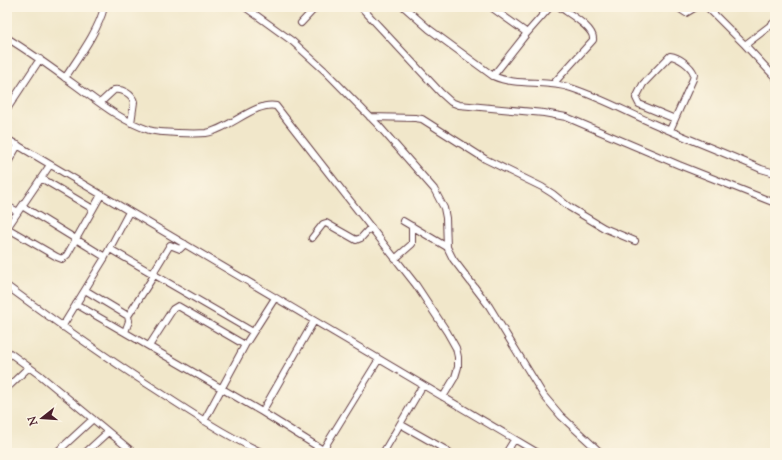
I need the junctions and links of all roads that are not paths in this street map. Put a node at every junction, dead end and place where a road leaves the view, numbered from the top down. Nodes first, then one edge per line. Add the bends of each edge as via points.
1 (104, 7) edge
2 (245, 7) edge
3 (316, 7) edge
4 (361, 7) edge
5 (404, 7) edge
6 (491, 7) edge
7 (550, 7) edge
8 (560, 7) edge
9 (677, 7) edge
10 (696, 7) edge
11 (707, 7) edge
12 (714, 10) edge
13 (775, 22) edge
14 (301, 23) dead end
15 (527, 33) junction
16 (7, 38) edge
17 (745, 45) junction
18 (40, 59) junction
19 (493, 76) junction
20 (775, 77) edge
21 (65, 78) junction
22 (554, 84) junction
23 (100, 103) junction
24 (7, 108) edge
25 (370, 117) junction
26 (675, 119) junction
27 (131, 123) junction
28 (670, 130) junction
29 (7, 139) edge
30 (18, 145) junction
31 (7, 164) edge
32 (50, 165) junction
33 (775, 173) edge
34 (41, 178) junction
35 (101, 195) junction
36 (775, 203) edge
37 (7, 206) edge
38 (22, 206) junction
39 (93, 209) junction
40 (18, 212) junction
41 (129, 212) junction
42 (404, 221) dead end
43 (412, 226) junction
44 (371, 227) junction
45 (7, 228) edge
46 (312, 238) dead end
47 (76, 239) junction
48 (635, 241) dead end
49 (185, 244) junction
50 (447, 247) junction
51 (110, 249) junction
52 (105, 257) junction
53 (395, 259) junction
54 (154, 274) junction
55 (7, 286) edge
56 (85, 290) junction
57 (275, 298) junction
58 (76, 304) junction
59 (128, 316) junction
60 (314, 321) junction
61 (62, 327) junction
62 (125, 332) junction
63 (253, 332) junction
64 (245, 345) junction
65 (149, 346) junction
66 (7, 351) edge
67 (379, 359) junction
68 (29, 367) junction
69 (423, 385) junction
70 (7, 388) edge
71 (221, 388) junction
72 (443, 397) junction
73 (262, 412) junction
74 (93, 420) junction
75 (204, 421) junction
76 (400, 424) junction
77 (108, 432) junction
78 (514, 440) junction
79 (322, 451) edge
80 (56, 453) edge
81 (85, 453) edge
82 (134, 453) edge
83 (263, 453) edge
84 (383, 453) edge
85 (449, 453) edge
86 (506, 453) edge
87 (538, 453) edge
88 (601, 453) edge

1 - 21 street via 88,42
2 - 25 street via 292,40
3 - 14 street
4 - 36 street via 451,102 566,117
5 - 19 street via 429,29
6 - 15 street
7 - 15 street
8 - 22 street via 589,28 594,37
9 - 10 street via 686,13
11 - 12 street
12 - 17 street
13 - 17 street
15 - 19 street
16 - 18 street
17 - 20 street
18 - 21 street
18 - 24 street
19 - 22 street via 504,81
21 - 23 street
22 - 28 street via 570,87 613,104
23 - 27 street
23 - 27 street via 114,90 121,90 130,95 134,102
25 - 48 street via 422,119 485,159 542,187 604,228
25 - 50 street via 440,197 446,218
26 - 26 street via 694,74 688,66 676,57 670,56 643,84 636,98 639,104
26 - 28 street
27 - 44 street via 150,130 206,133 261,107 276,106
28 - 33 street
29 - 30 street
30 - 31 street
30 - 32 street
32 - 34 street
32 - 35 street
34 - 38 street
34 - 39 street
35 - 39 street
35 - 41 street
37 - 40 street
38 - 40 street
38 - 47 street
39 - 47 street
40 - 45 street
41 - 49 street
41 - 51 street
42 - 43 street
43 - 50 street
43 - 53 street via 412,244
44 - 46 street via 356,240 326,223
44 - 53 street
45 - 47 street via 60,259 64,258
47 - 52 street
49 - 54 street via 180,248 169,245
49 - 57 street
50 - 88 street via 453,259 489,306 544,396 561,416
51 - 52 street
51 - 54 street
52 - 56 street
53 - 72 street via 435,312 456,348 458,367
54 - 59 street
54 - 63 street
55 - 61 street
56 - 58 street
56 - 59 street
57 - 60 street
57 - 63 street
58 - 61 street
58 - 62 street
59 - 62 street
60 - 67 street
60 - 73 street
61 - 75 street
62 - 65 street
63 - 64 street
64 - 65 street via 178,306 173,309
64 - 71 street
65 - 71 street
66 - 68 street
67 - 69 street
67 - 79 street
68 - 70 street
68 - 74 street
69 - 72 street
69 - 76 street
71 - 73 street
71 - 75 street
72 - 78 street
73 - 79 street
74 - 77 street
74 - 80 street
75 - 83 street
76 - 84 street
76 - 85 street
77 - 81 street
77 - 82 street
78 - 86 street
78 - 87 street

